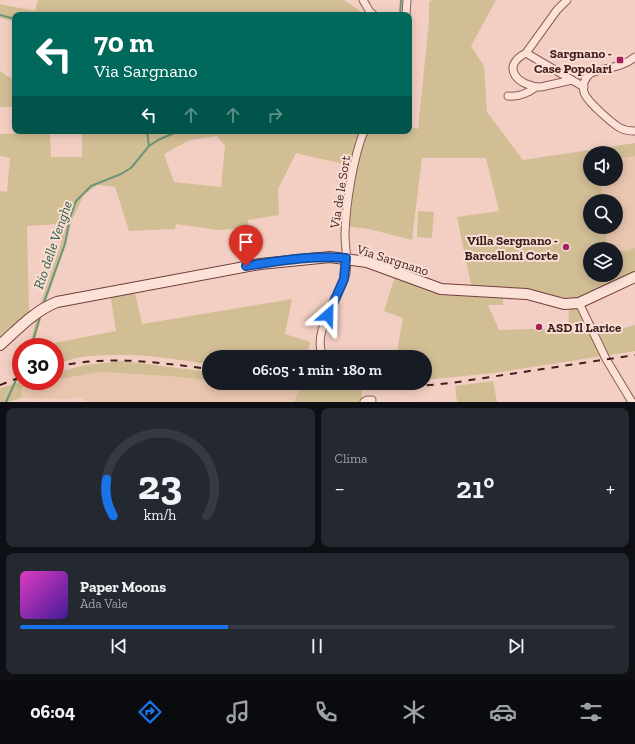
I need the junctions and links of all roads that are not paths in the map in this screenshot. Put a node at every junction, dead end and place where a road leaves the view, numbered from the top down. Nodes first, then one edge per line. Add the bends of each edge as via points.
1 (363, 0) edge
2 (407, 0) edge
3 (567, 0) edge
4 (370, 12) edge
5 (406, 12) edge
6 (526, 53) junction
7 (635, 57) edge
8 (572, 80) junction
9 (536, 87) junction
10 (584, 87) junction
11 (508, 96) dead end
12 (635, 131) edge
13 (363, 134) edge
14 (346, 258) junction
15 (635, 277) edge
16 (579, 303) junction
17 (0, 345) edge
18 (321, 350) edge
19 (372, 400) dead end
20 (364, 402) edge
21 (632, 402) edge

1 - 4 street
2 - 5 street
3 - 6 street
6 - 8 street
6 - 9 street via 514,63 514,74 521,81
7 - 10 street via 629,62 591,73
8 - 9 street
8 - 10 street
9 - 11 street via 524,95
10 - 12 street via 587,98 612,122 620,128
13 - 14 street, Via de le Sort via 347,207
14 - 16 street, Via Sargnano via 367,262 441,289 527,294 564,304
14 - 17 street, Via Sargnano via 330,256 260,264 57,302 41,309 25,321
14 - 18 street, Via de le Sort via 344,279 322,331
15 - 16 street, Via Sargnano
16 - 21 street via 606,359
19 - 20 street

